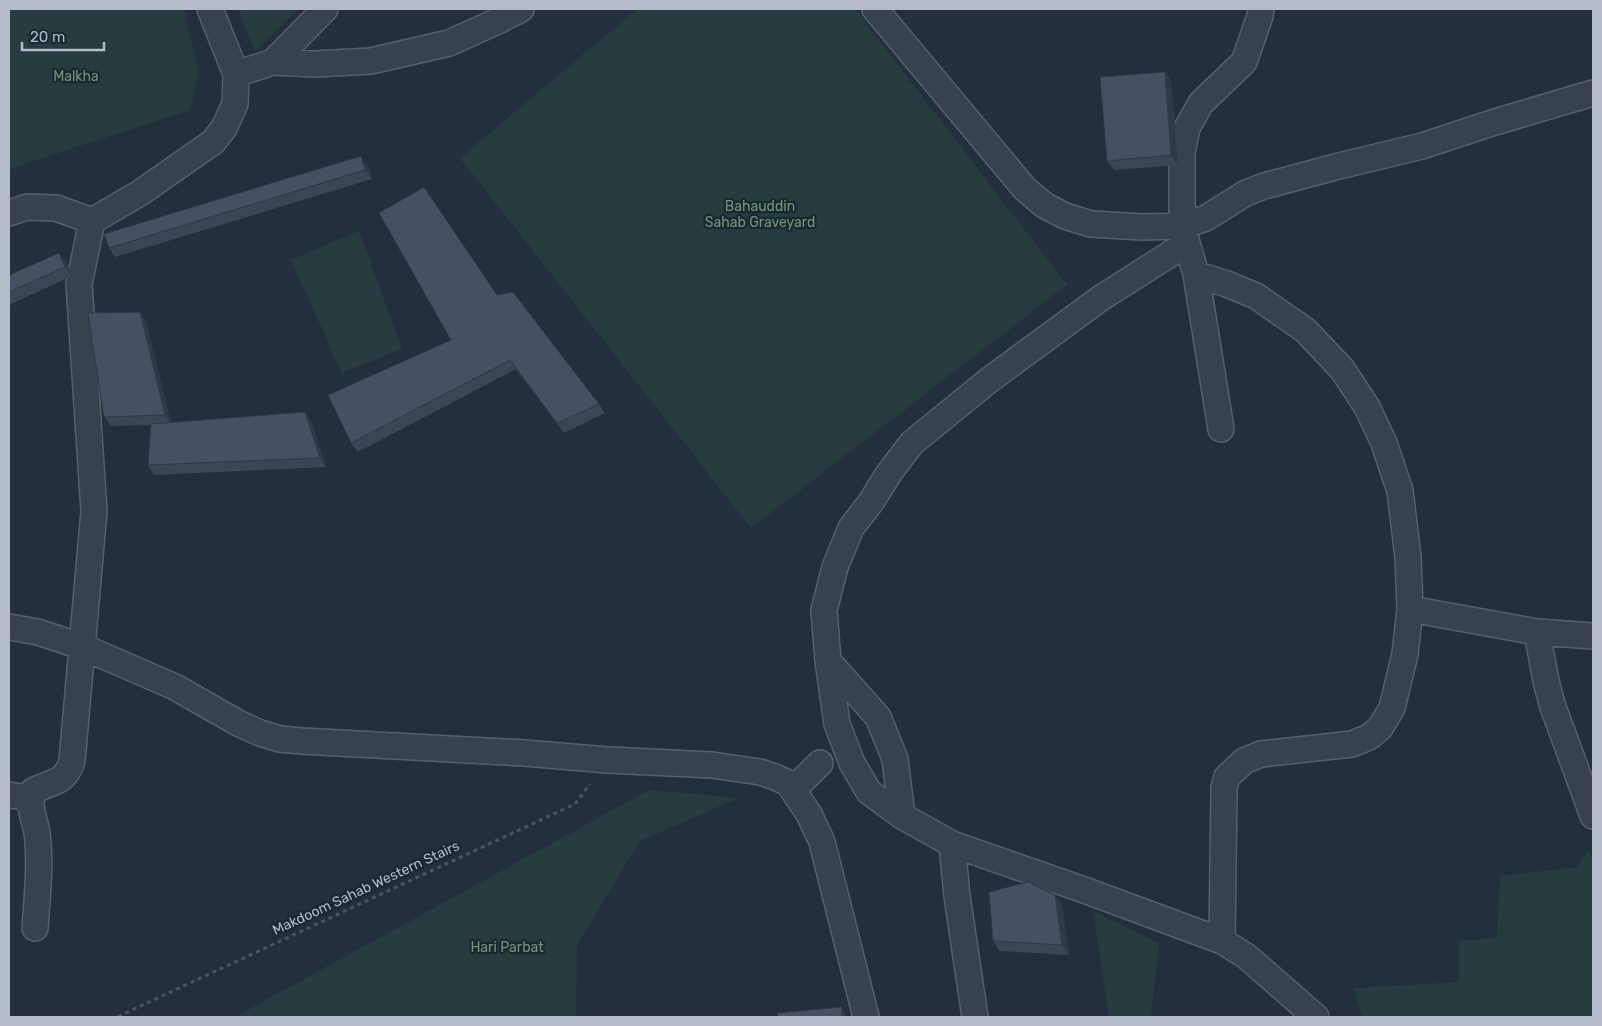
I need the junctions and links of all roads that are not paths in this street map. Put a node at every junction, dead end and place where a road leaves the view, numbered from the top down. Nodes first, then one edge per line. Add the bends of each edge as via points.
1 (210, 9) edge
2 (325, 9) edge
3 (521, 9) edge
4 (1261, 9) edge
5 (878, 10) edge
6 (272, 62) junction
7 (236, 74) junction
8 (1593, 93) edge
9 (9, 213) edge
10 (92, 221) junction
11 (1184, 235) junction
12 (1196, 274) junction
13 (1221, 430) dead end
14 (1410, 609) junction
15 (9, 627) edge
16 (1537, 632) junction
17 (1593, 636) edge
18 (83, 647) junction
19 (828, 661) junction
20 (833, 755) junction
21 (793, 790) junction
22 (19, 797) edge
23 (902, 816) junction
24 (1593, 816) edge
25 (952, 844) junction
26 (35, 928) dead end
27 (1222, 941) junction
28 (866, 1017) edge
29 (975, 1017) edge
30 (1316, 1017) edge

1 - 7 street
2 - 6 street
3 - 6 street via 449,43 371,61
4 - 11 street via 1244,62 1201,103 1187,128 1182,153
5 - 11 street via 1025,189 1044,205 1091,224 1142,227
6 - 7 street
7 - 10 street via 235,104 224,128 213,142
8 - 11 street via 1422,146 1264,186 1246,193
9 - 10 street via 27,206 56,208
10 - 18 street via 78,284 94,511
11 - 12 street
11 - 19 street via 988,381 912,443 851,528 835,567 824,610
12 - 13 street
12 - 14 street via 1256,296 1305,330 1342,369 1368,407 1400,492
14 - 16 street
14 - 27 street via 1405,654 1392,708 1380,728 1352,744 1261,754 1244,761 1227,777 1224,788
15 - 18 street via 38,632
16 - 17 street
16 - 24 street via 1552,704
18 - 21 street via 175,687 238,724 280,739 712,766 760,772 788,783
18 - 22 street via 69,769 58,782
19 - 20 street via 837,724
19 - 23 street via 878,717 895,759
20 - 21 street
20 - 23 street via 852,763 869,792
21 - 28 street via 822,842
22 - 26 street via 37,834
23 - 25 street
25 - 27 street
25 - 29 street
27 - 30 street via 1246,956

